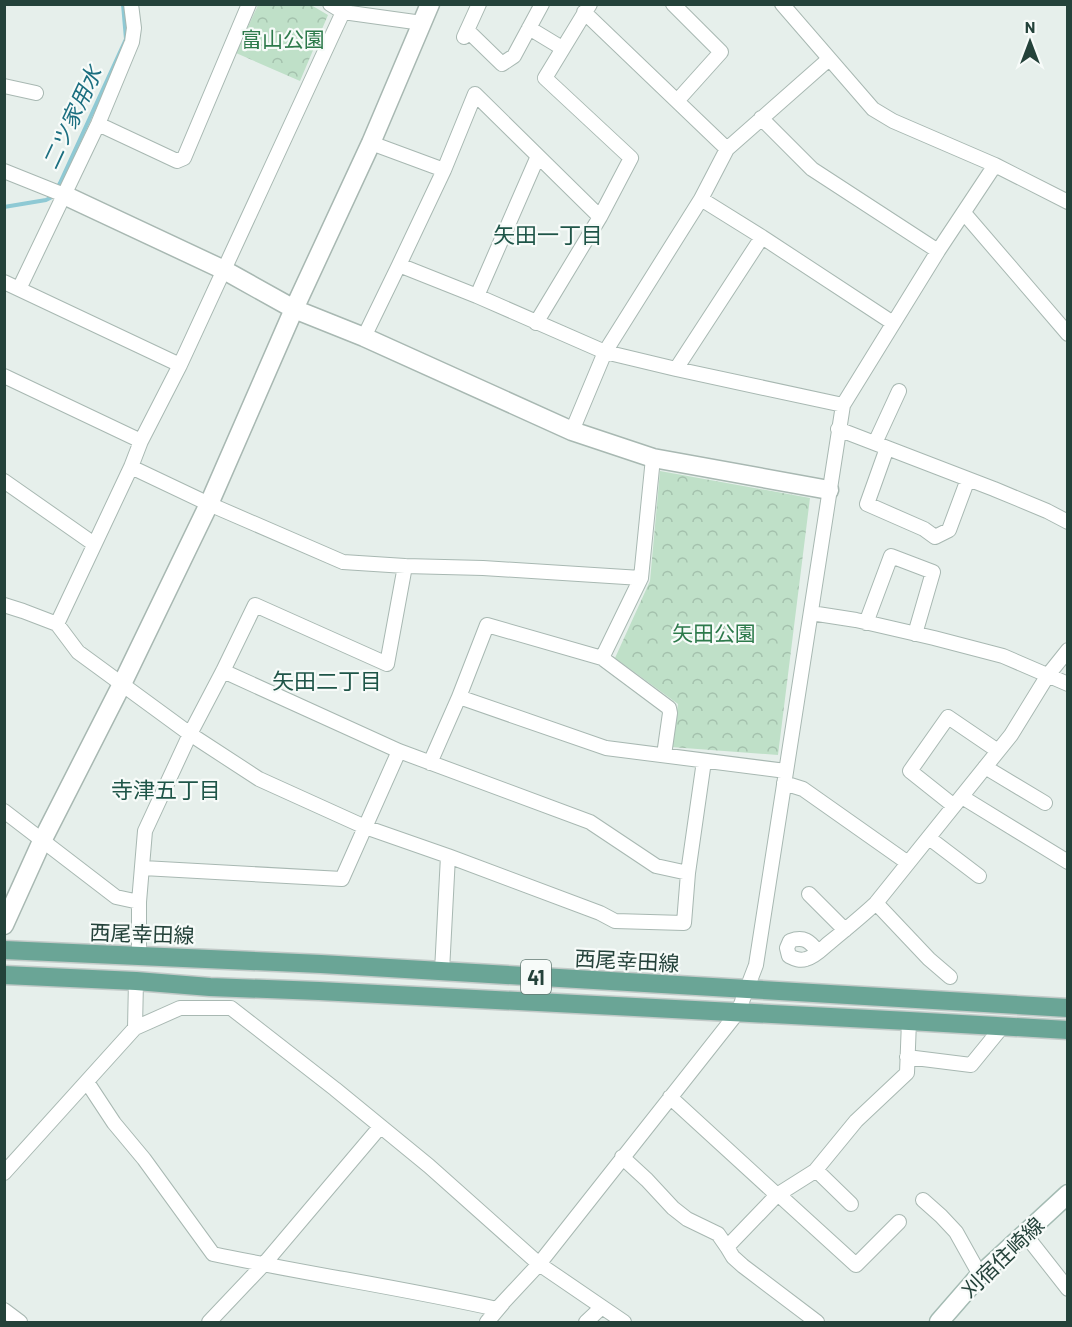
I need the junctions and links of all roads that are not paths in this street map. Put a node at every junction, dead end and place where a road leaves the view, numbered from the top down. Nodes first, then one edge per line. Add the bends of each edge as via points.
1 (131, 4) edge
2 (249, 4) edge
3 (330, 4) edge
4 (430, 4) edge
5 (478, 4) edge
6 (542, 4) edge
7 (673, 4) edge
8 (782, 4) edge
9 (344, 8) edge
10 (587, 8) edge
11 (422, 23) junction
12 (529, 28) junction
13 (562, 48) junction
14 (829, 59) junction
15 (4, 86) edge
16 (36, 93) dead end
17 (677, 101) junction
18 (761, 118) junction
19 (98, 123) junction
20 (371, 143) junction
21 (727, 149) junction
22 (538, 156) junction
23 (995, 165) junction
24 (444, 170) junction
25 (4, 171) edge
26 (64, 195) junction
27 (700, 199) junction
28 (1068, 202) edge
29 (964, 213) junction
30 (600, 217) junction
31 (762, 237) junction
32 (938, 251) junction
33 (399, 265) junction
34 (224, 270) junction
35 (4, 282) edge
36 (19, 288) junction
37 (477, 296) junction
38 (294, 309) junction
39 (536, 323) junction
40 (893, 323) junction
41 (1068, 334) edge
42 (364, 337) junction
43 (605, 352) junction
44 (180, 365) junction
45 (676, 369) junction
46 (4, 376) edge
47 (899, 391) dead end
48 (843, 405) junction
49 (838, 429) junction
50 (572, 431) junction
51 (141, 441) junction
52 (881, 446) junction
53 (652, 458) junction
54 (131, 467) junction
55 (968, 479) junction
56 (4, 480) edge
57 (829, 490) junction
58 (209, 504) junction
59 (1068, 522) edge
60 (94, 544) junction
61 (405, 566) junction
62 (641, 578) junction
63 (4, 605) edge
64 (811, 613) junction
65 (866, 623) junction
66 (57, 624) junction
67 (915, 634) junction
68 (1068, 650) edge
69 (602, 658) junction
70 (223, 671) junction
71 (1048, 675) junction
72 (122, 684) junction
73 (1068, 684) edge
74 (459, 697) junction
75 (189, 734) junction
76 (399, 751) junction
77 (998, 751) junction
78 (664, 755) junction
79 (704, 760) junction
80 (430, 764) junction
81 (985, 767) junction
82 (785, 777) junction
83 (958, 801) junction
84 (1045, 803) dead end
85 (4, 811) edge
86 (365, 827) junction
87 (929, 838) junction
88 (42, 841) junction
89 (448, 856) junction
90 (1068, 862) edge
91 (908, 863) junction
92 (143, 868) junction
93 (688, 873) junction
94 (979, 876) dead end
95 (809, 894) dead end
96 (139, 902) junction
97 (876, 903) junction
98 (4, 925) edge
99 (845, 930) junction
100 (4, 950) edge
101 (818, 952) dead end
102 (139, 955) junction
103 (442, 971) junction
104 (4, 975) edge
105 (950, 977) dead end
106 (136, 981) junction
107 (747, 989) junction
108 (1068, 1008) edge
109 (738, 1012) junction
110 (909, 1021) junction
111 (135, 1028) junction
112 (1002, 1028) junction
113 (1068, 1030) edge
114 (907, 1057) junction
115 (87, 1082) junction
116 (670, 1097) junction
117 (380, 1127) junction
118 (622, 1157) junction
119 (816, 1170) junction
120 (4, 1173) edge
121 (777, 1194) junction
122 (1068, 1194) edge
123 (923, 1200) dead end
124 (851, 1204) dead end
125 (899, 1222) dead end
126 (1024, 1233) junction
127 (727, 1246) junction
128 (539, 1263) junction
129 (264, 1264) junction
130 (980, 1275) junction
131 (1068, 1289) edge
132 (511, 1293) junction
133 (602, 1307) junction
134 (4, 1310) edge
135 (20, 1323) edge
136 (209, 1323) edge
137 (487, 1323) edge
138 (586, 1323) edge
139 (624, 1323) edge
140 (817, 1323) edge
141 (939, 1323) edge

1 - 19 street via 132,42
2 - 19 street via 184,158 177,160
3 - 9 street
4 - 11 street
5 - 12 street via 465,33 502,64 514,56
6 - 12 street
7 - 17 street via 722,52
8 - 14 street
9 - 11 street
9 - 34 street
10 - 13 street
10 - 17 street
11 - 20 street
12 - 13 street
13 - 30 street via 545,78 631,158
14 - 18 street
14 - 23 street via 873,109
15 - 16 street
17 - 21 street
18 - 21 street
18 - 32 street via 812,169
19 - 26 street
20 - 24 street
20 - 38 street
21 - 27 street
22 - 24 street via 475,94
22 - 30 street
22 - 37 street
23 - 28 street
23 - 29 street
24 - 33 street
25 - 26 street
26 - 34 street
26 - 36 street
27 - 31 street
27 - 43 street
29 - 32 street
29 - 41 street
30 - 39 street
31 - 40 street
31 - 45 street
32 - 40 street
33 - 37 street
33 - 42 street
34 - 38 street
34 - 44 street
35 - 36 street
36 - 44 street
37 - 39 street
38 - 42 street
38 - 58 street
39 - 43 street
40 - 48 street
42 - 50 street
43 - 45 street
43 - 50 street
44 - 51 street
45 - 48 street
46 - 51 street
47 - 52 street
48 - 49 street
49 - 52 street
49 - 57 street
50 - 53 street
51 - 54 street
52 - 55 street
52 - 55 street via 867,504 935,537 949,530
53 - 57 street
53 - 62 street
54 - 58 street
54 - 60 street
55 - 59 street
56 - 60 street
57 - 64 street
58 - 61 street via 343,562
58 - 72 street
60 - 66 street
61 - 62 street
61 - 70 street via 387,663 255,606
62 - 69 street
63 - 66 street
64 - 65 street
64 - 82 street
65 - 67 street
65 - 67 street via 891,556 933,572
66 - 72 street via 78,652
67 - 71 street via 1003,656
68 - 71 street
69 - 74 street via 487,625
69 - 78 street via 669,708
70 - 75 street
70 - 76 street
71 - 73 street
71 - 77 street
72 - 75 street
72 - 88 street
74 - 78 street via 606,748
74 - 80 street
75 - 86 street via 259,779
75 - 92 street via 145,831
76 - 80 street
76 - 86 street
77 - 81 street
77 - 83 street via 948,717 910,771
78 - 79 street
79 - 82 street
79 - 93 street
80 - 93 street via 590,822 656,866
81 - 83 street
81 - 84 street
82 - 91 street
82 - 107 street via 756,965
83 - 87 street
83 - 90 street
85 - 88 street
86 - 89 street
86 - 92 street via 342,879
87 - 91 street
87 - 94 street
88 - 96 street via 116,897
88 - 98 street
89 - 93 street via 615,921 684,923
89 - 103 street
91 - 97 street
92 - 96 street
95 - 99 street
96 - 102 street
97 - 99 street
97 - 105 street
99 - 101 street
100 - 102 main road, 西尾幸田線 / 41
102 - 103 main road, 西尾幸田線 / 41
103 - 107 main road, 西尾幸田線 / 41
104 - 106 main road, 41
106 - 109 main road, 41
106 - 111 street
107 - 108 main road, 西尾幸田線 / 41
107 - 109 street
109 - 110 main road, 41
109 - 116 street
110 - 112 main road, 41
110 - 114 street
111 - 115 street
111 - 117 street via 180,1008 231,1008
112 - 113 main road, 41
112 - 114 street via 971,1065
114 - 119 street via 907,1073 856,1121
115 - 120 street
115 - 129 street via 213,1254
116 - 118 street
116 - 121 street
117 - 128 street
117 - 129 street
118 - 127 street via 673,1208 718,1234
118 - 128 street
119 - 121 street
119 - 124 street
121 - 125 street via 856,1265
121 - 127 street
122 - 126 street, 刈宿住崎線
123 - 130 street via 956,1232
126 - 130 street, 刈宿住崎線
126 - 131 street
127 - 140 street via 732,1257
128 - 132 street
128 - 133 street
129 - 132 street via 497,1309
129 - 136 street
130 - 141 street, 刈宿住崎線
132 - 137 street
133 - 138 street
133 - 139 street
134 - 135 street

